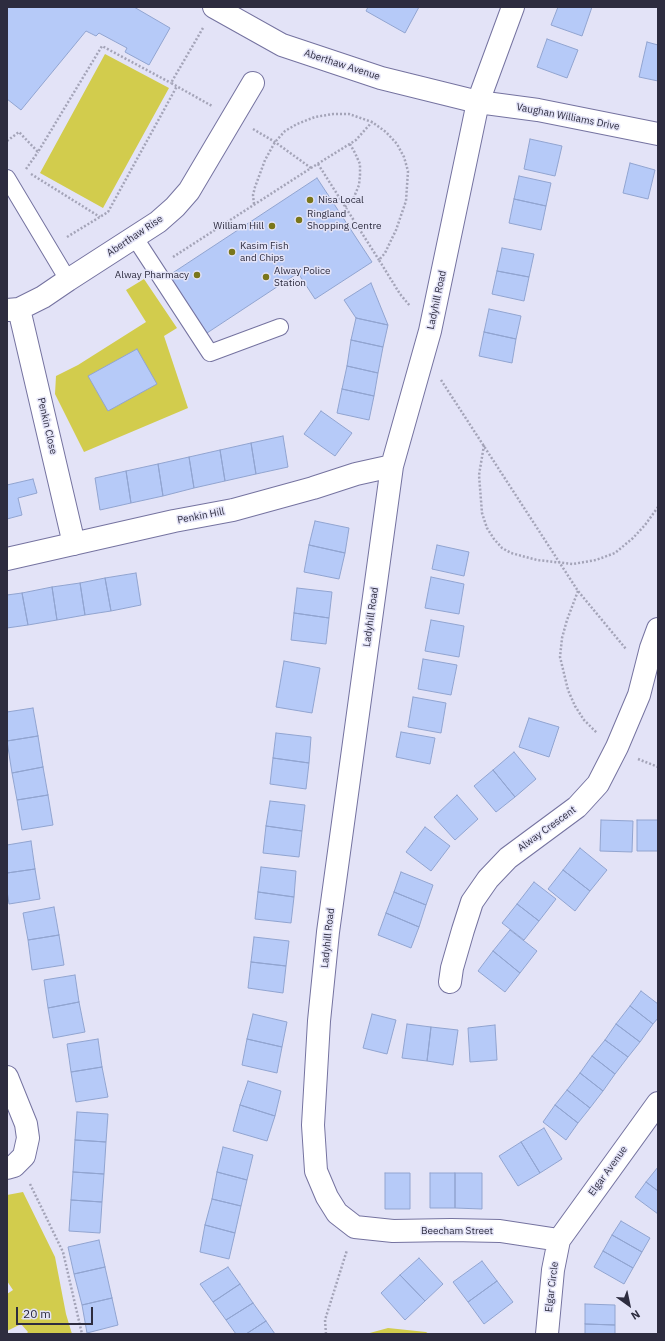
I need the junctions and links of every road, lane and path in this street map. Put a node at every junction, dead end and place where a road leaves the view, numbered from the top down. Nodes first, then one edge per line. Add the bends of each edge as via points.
1 (214, 7) edge
2 (513, 7) edge
3 (171, 83) junction
4 (253, 83) dead end
5 (177, 86) junction
6 (478, 102) junction
7 (233, 117) junction
8 (372, 122) junction
9 (658, 134) edge
10 (7, 141) edge
11 (275, 142) junction
12 (350, 144) junction
13 (38, 152) junction
14 (318, 164) junction
15 (311, 168) junction
16 (7, 178) edge
17 (254, 204) junction
18 (345, 207) junction
19 (100, 217) junction
20 (135, 238) junction
21 (49, 248) junction
22 (183, 250) dead end
23 (379, 260) junction
24 (68, 280) junction
25 (13, 309) edge
26 (280, 327) dead end
27 (430, 331) junction
28 (424, 354) junction
29 (484, 445) junction
30 (392, 466) junction
31 (658, 507) edge
32 (74, 544) junction
33 (7, 559) edge
34 (560, 563) junction
35 (578, 592) junction
36 (658, 629) edge
37 (645, 671) junction
38 (617, 747) junction
39 (450, 982) dead end
40 (7, 1077) edge
41 (658, 1103) edge
42 (16, 1162) edge
43 (355, 1227) junction
44 (559, 1240) junction
45 (82, 1334) edge
46 (326, 1334) edge
47 (547, 1334) edge

1 - 3 path
1 - 6 street, Aberthaw Avenue via 282,45 381,78
2 - 6 street, Ladyhill Road
3 - 5 path
3 - 13 path via 102,46
4 - 7 street, Aberthaw Rise
5 - 7 path
5 - 19 path via 108,212
6 - 9 street, Vaughan Williams Drive via 538,110
6 - 27 street, Ladyhill Road
7 - 11 path
7 - 20 street, Aberthaw Rise via 189,191 158,222
8 - 11 path via 349,114 315,117 285,131
8 - 12 path
8 - 23 path via 397,144 408,171 406,201 396,230
10 - 13 path via 19,132
11 - 15 path
11 - 17 path via 255,187
12 - 14 path
12 - 18 path via 360,164 360,175 354,197
13 - 19 path via 25,171
14 - 15 path
14 - 18 path
15 - 17 path
16 - 21 lane
17 - 22 path
18 - 23 path
19 - 21 path
20 - 24 street, Aberthaw Rise
20 - 26 lane via 210,353
21 - 24 lane
23 - 27 path via 400,294
24 - 25 street, Aberthaw Rise via 43,298
25 - 32 street, Penkin Close
27 - 28 street, Ladyhill Road
28 - 29 path
28 - 30 street, Ladyhill Road
29 - 34 path
29 - 34 path via 479,475 482,513 494,539 511,553
30 - 32 street, Penkin Hill via 233,510
30 - 43 street, Ladyhill Road via 330,916 315,1075 313,1125 316,1171 337,1213
31 - 34 path via 633,538 615,553 596,560 573,564
32 - 33 street, Penkin Hill
34 - 35 path
35 - 37 path
35 - 38 path via 562,638 560,657 565,679 575,706 584,720 596,733
36 - 37 street, Alway Crescent
37 - 38 street, Alway Crescent via 639,695
38 - 39 street, Alway Crescent via 598,784 578,807 508,858 484,884 472,902 460,937
40 - 42 street via 26,1124 28,1138
41 - 44 street, Elgar Avenue
42 - 45 path via 28,1180 64,1252
43 - 44 street, Beecham Street via 393,1231 500,1231
43 - 46 path via 325,1320
44 - 47 street, Elgar Circle via 553,1270

